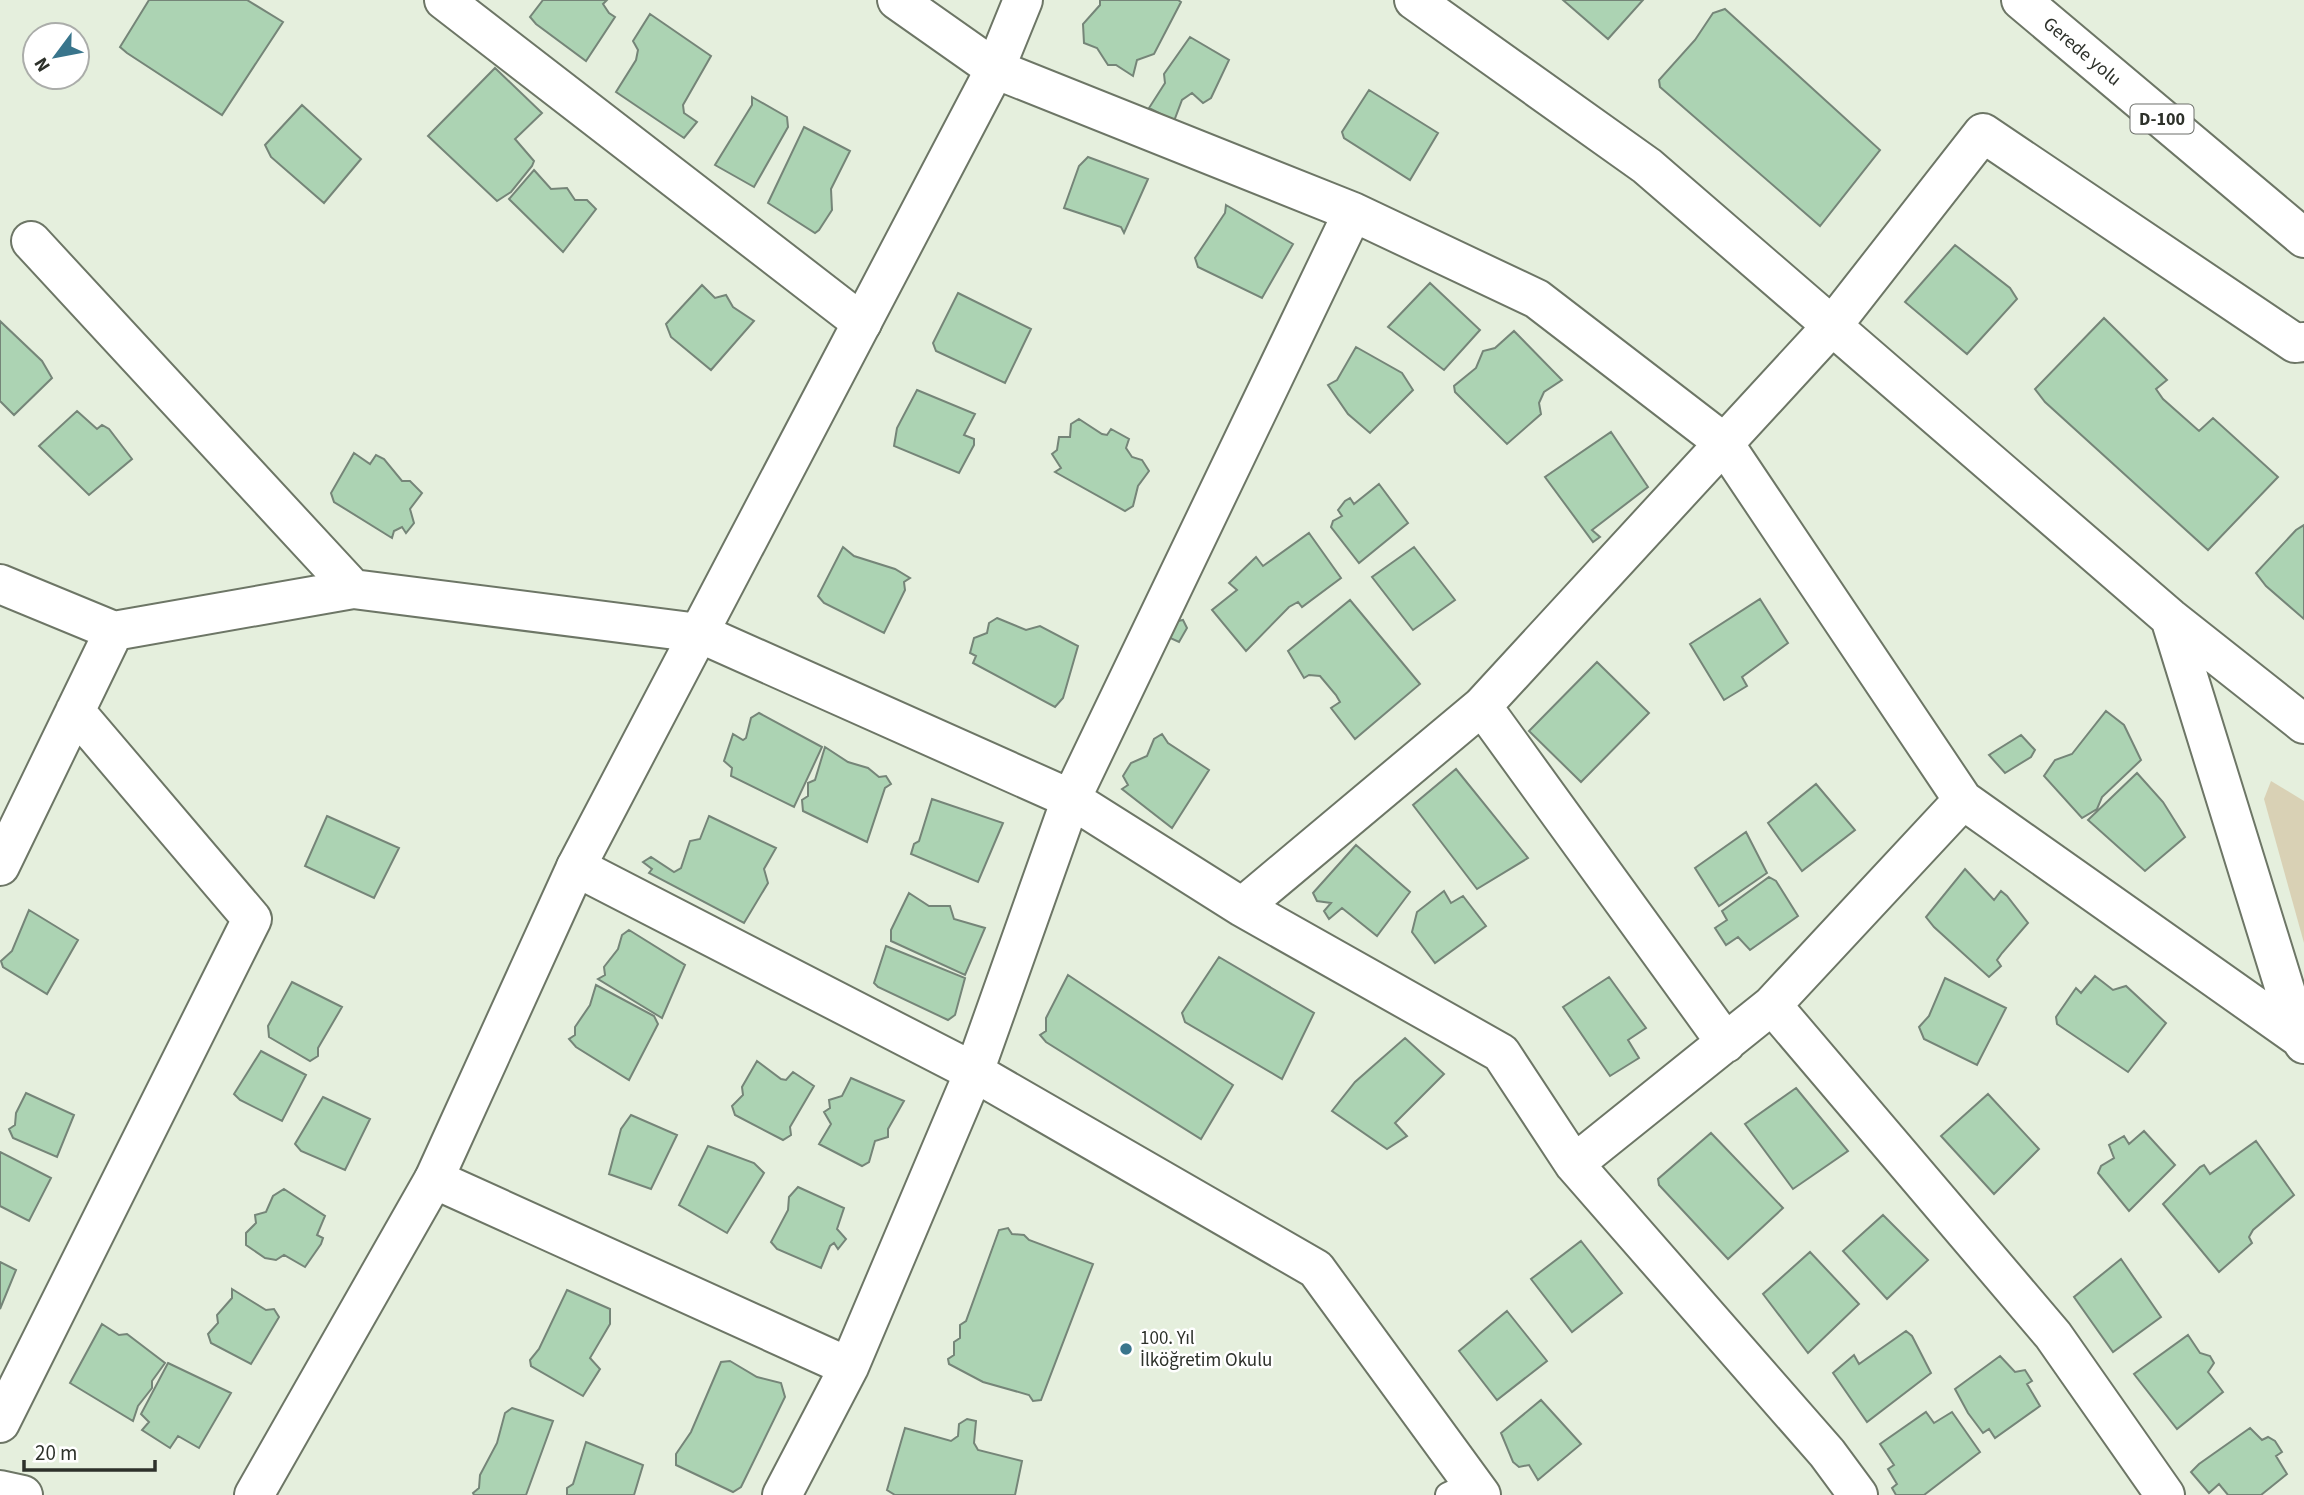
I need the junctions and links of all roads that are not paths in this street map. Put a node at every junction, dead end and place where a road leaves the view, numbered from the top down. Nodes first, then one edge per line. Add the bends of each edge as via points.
1 (444, 0) edge
2 (897, 0) edge
3 (1024, 0) edge
4 (1414, 0) edge
5 (2021, 0) edge
6 (995, 69) junction
7 (1353, 212) junction
8 (2304, 238) edge
9 (31, 241) dead end
10 (862, 323) junction
11 (1832, 326) junction
12 (2304, 342) edge
13 (1723, 442) junction
14 (0, 584) edge
15 (353, 589) junction
16 (2170, 618) junction
17 (114, 631) junction
18 (699, 632) junction
19 (1482, 706) junction
20 (75, 711) junction
21 (2304, 724) edge
22 (1072, 799) junction
23 (1963, 800) junction
24 (0, 866) edge
25 (576, 867) junction
26 (1242, 907) junction
27 (1772, 1006) junction
28 (2302, 1041) edge
29 (1726, 1042) junction
30 (974, 1072) junction
31 (1574, 1164) junction
32 (434, 1179) junction
33 (849, 1367) junction
34 (0, 1423) edge
35 (0, 1490) edge
36 (1467, 1491) edge
37 (23, 1495) edge
38 (254, 1495) edge
39 (782, 1495) edge
40 (1858, 1495) edge
41 (2165, 1495) edge

1 - 10 street
2 - 6 street
3 - 6 street
4 - 11 street via 1647,166
5 - 8 street, Gerede yolu / D-100
6 - 7 street
6 - 10 street
7 - 13 street via 1537,299
7 - 22 street
9 - 15 street
10 - 18 street
11 - 12 street via 1983,133 2295,343
11 - 13 street
11 - 16 street
13 - 19 street
13 - 23 street
14 - 17 street
15 - 17 street
15 - 18 street
16 - 21 street
16 - 28 street
17 - 20 street
18 - 22 street
18 - 25 street
19 - 26 street
19 - 29 street
20 - 24 street
20 - 34 street via 252,919
22 - 26 street
22 - 30 street
23 - 27 street
23 - 28 street
25 - 30 street
25 - 32 street
26 - 31 street via 1502,1053
27 - 29 street
27 - 41 street via 2053,1335
29 - 31 street
30 - 33 street
30 - 36 street via 1316,1269
31 - 40 street via 1828,1453
32 - 33 street
32 - 38 street
33 - 39 street
35 - 37 street

